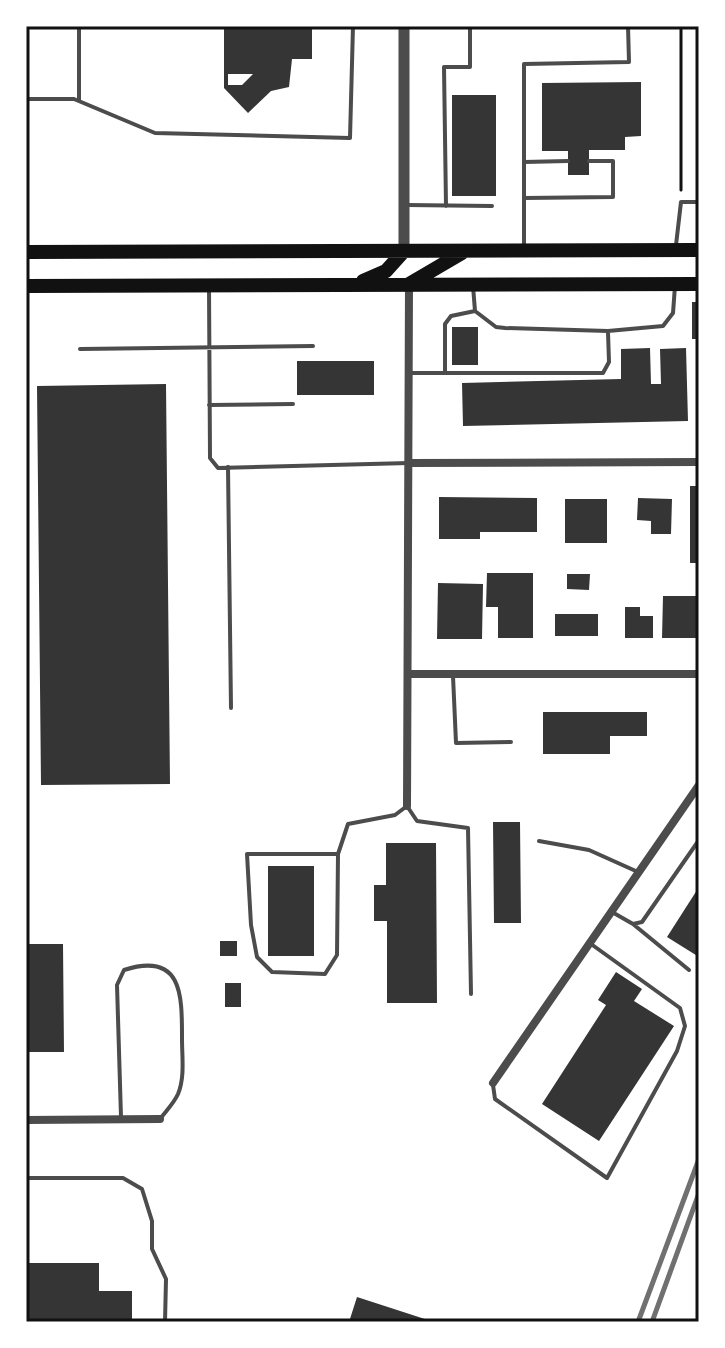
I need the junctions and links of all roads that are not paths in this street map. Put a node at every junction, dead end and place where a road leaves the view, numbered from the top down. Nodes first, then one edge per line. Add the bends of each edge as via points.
1 (79, 26) edge
2 (353, 26) edge
3 (404, 26) edge
4 (470, 26) edge
5 (628, 26) edge
6 (26, 99) edge
7 (79, 101) junction
8 (568, 161) dead end
9 (589, 161) dead end
10 (524, 162) junction
11 (524, 198) junction
12 (699, 202) edge
13 (404, 205) junction
14 (446, 206) junction
15 (492, 206) dead end
16 (676, 250) junction
17 (699, 250) edge
18 (404, 251) junction
19 (466, 251) junction
20 (524, 251) junction
21 (26, 252) edge
22 (355, 284) junction
23 (409, 284) junction
24 (473, 284) junction
25 (675, 284) junction
26 (699, 284) edge
27 (209, 285) junction
28 (26, 286) edge
29 (475, 311) junction
30 (608, 331) junction
31 (313, 346) dead end
32 (209, 347) junction
33 (80, 349) dead end
34 (409, 373) junction
35 (445, 373) junction
36 (293, 404) dead end
37 (209, 405) junction
38 (699, 462) edge
39 (409, 463) junction
40 (228, 467) junction
41 (409, 674) junction
42 (453, 674) junction
43 (699, 674) edge
44 (231, 708) dead end
45 (511, 742) dead end
46 (699, 785) edge
47 (407, 806) junction
48 (699, 840) edge
49 (539, 841) dead end
50 (338, 854) junction
51 (638, 872) junction
52 (611, 911) junction
53 (633, 924) junction
54 (589, 943) junction
55 (689, 970) dead end
56 (471, 994) dead end
57 (493, 1083) joint
58 (121, 1119) junction
59 (160, 1119) joint
60 (26, 1120) edge
61 (26, 1178) edge
62 (165, 1322) edge

1 - 7 lane
2 - 7 lane via 350,138 155,133
3 - 13 street
4 - 14 lane via 470,67 444,67
5 - 10 lane via 629,62 524,64
6 - 7 lane
8 - 10 lane
9 - 11 lane via 613,161 613,197
10 - 11 lane
11 - 20 lane
12 - 16 lane via 681,202
13 - 14 lane
13 - 18 street
14 - 15 lane
16 - 17 main road
16 - 20 main road
18 - 19 main road
18 - 21 main road
18 - 22 main road via 386,271
19 - 20 main road
19 - 23 main road
22 - 23 main road
22 - 27 main road
23 - 24 main road
23 - 34 street
24 - 25 main road
24 - 29 lane
25 - 26 main road
25 - 30 lane via 673,313 663,326
27 - 28 main road
27 - 32 lane
29 - 30 lane via 496,327
29 - 35 lane via 451,316 445,324
30 - 35 lane via 609,362 603,373
31 - 32 lane
32 - 33 lane
32 - 37 lane
34 - 35 lane
34 - 39 street
36 - 37 lane
37 - 40 lane via 210,458 218,468
38 - 39 street
39 - 40 lane
39 - 41 street
40 - 44 lane
41 - 42 street
41 - 47 street
42 - 43 street
42 - 45 lane via 456,743
46 - 51 street
47 - 50 lane via 395,815 348,824
47 - 56 lane via 417,821 468,828
48 - 53 lane via 642,922
49 - 51 lane via 589,850
50 - 50 lane via 337,955 325,974 272,972 257,957 247,854
51 - 52 street
52 - 53 lane
52 - 54 street
53 - 55 lane
54 - 57 street
54 - 57 lane via 680,1008 685,1026 677,1051 607,1178 495,1099
58 - 59 street
58 - 59 lane via 117,985 124,970 141,965 162,968 175,977 182,1000 182,1083
58 - 60 street
61 - 62 lane via 123,1178 142,1189 152,1221 152,1249 166,1279

